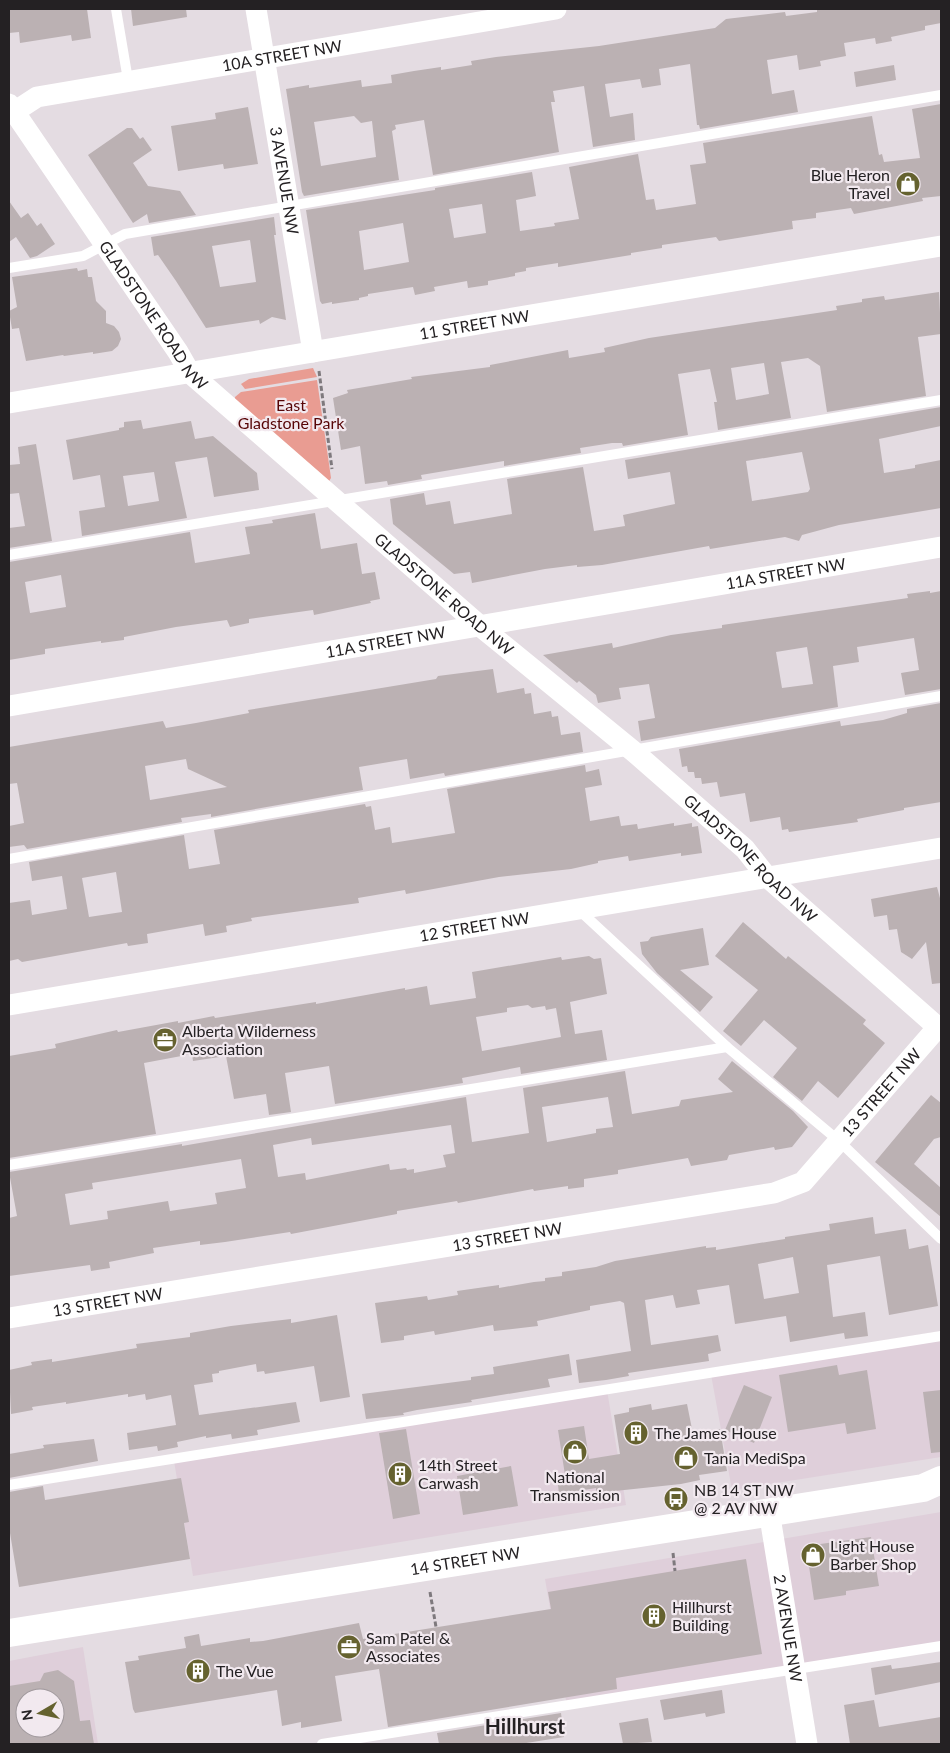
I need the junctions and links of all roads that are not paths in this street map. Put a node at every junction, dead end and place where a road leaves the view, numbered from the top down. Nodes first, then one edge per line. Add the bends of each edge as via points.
1 (116, 9) edge
2 (256, 9) edge
3 (556, 9) edge
4 (265, 58) junction
5 (128, 80) junction
6 (941, 94) edge
7 (12, 108) edge
8 (289, 206) junction
9 (104, 244) junction
10 (941, 246) edge
11 (9, 268) edge
12 (315, 360) junction
13 (190, 373) junction
14 (941, 400) edge
15 (9, 403) edge
16 (333, 500) junction
17 (941, 547) edge
18 (9, 555) edge
19 (480, 626) junction
20 (941, 696) edge
21 (9, 706) edge
22 (633, 751) junction
23 (941, 848) edge
24 (9, 859) edge
25 (767, 877) junction
26 (578, 909) junction
27 (9, 1004) edge
28 (939, 1029) edge
29 (727, 1046) junction
30 (839, 1141) junction
31 (9, 1165) edge
32 (941, 1240) edge
33 (9, 1318) edge
34 (941, 1336) edge
35 (9, 1485) edge
36 (935, 1486) edge
37 (770, 1512) junction
38 (9, 1633) edge
39 (941, 1646) edge
40 (794, 1669) junction
41 (322, 1744) edge
42 (807, 1744) edge

1 - 5 lane
2 - 4 street, 3 AVENUE NW
3 - 4 street, 10A STREET NW
4 - 5 street, 10A STREET NW
4 - 8 street, 3 AVENUE NW
5 - 7 street, 10A STREET NW via 37,97
6 - 8 lane
7 - 9 street, GLADSTONE ROAD NW
8 - 9 lane via 125,234
8 - 12 street, 3 AVENUE NW
9 - 11 lane via 83,256
9 - 13 street, GLADSTONE ROAD NW
10 - 12 street, 11 STREET NW
12 - 13 street, 11 STREET NW
13 - 15 street, 11 STREET NW
13 - 16 street, GLADSTONE ROAD NW
14 - 16 lane
16 - 18 lane
16 - 19 street, GLADSTONE ROAD NW
17 - 19 street, 11A STREET NW
19 - 21 street, 11A STREET NW
19 - 22 street, GLADSTONE ROAD NW
20 - 22 lane
22 - 24 lane
22 - 25 street, GLADSTONE ROAD NW via 745,849
23 - 25 street, 12 STREET NW
25 - 26 street, 12 STREET NW
25 - 28 street, GLADSTONE ROAD NW
26 - 27 street, 12 STREET NW
26 - 29 lane
28 - 30 street, 13 STREET NW
29 - 30 lane
29 - 31 lane
30 - 32 lane
30 - 33 street, 13 STREET NW via 803,1182 774,1193
34 - 35 lane
36 - 37 main road, 14 STREET NW
37 - 38 main road, 14 STREET NW
37 - 40 street, 2 AVENUE NW
39 - 40 lane
40 - 41 lane
40 - 42 street, 2 AVENUE NW

